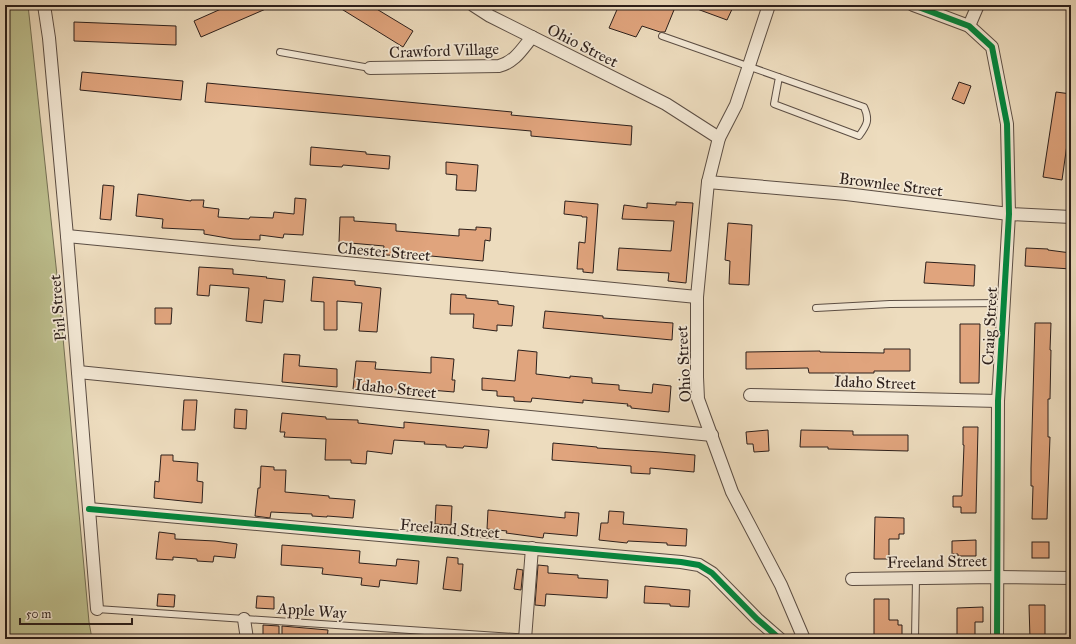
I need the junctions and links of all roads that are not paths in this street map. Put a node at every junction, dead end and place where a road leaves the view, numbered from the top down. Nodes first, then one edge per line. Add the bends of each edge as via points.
1 (44, 5) edge
2 (473, 5) edge
3 (769, 5) edge
4 (913, 5) edge
5 (978, 5) edge
6 (969, 26) junction
7 (662, 36) dead end
8 (532, 37) junction
9 (280, 52) dead end
10 (749, 67) junction
11 (370, 68) joint
12 (779, 77) junction
13 (719, 138) junction
14 (708, 182) junction
15 (1009, 214) junction
16 (1071, 217) edge
17 (67, 236) junction
18 (698, 296) junction
19 (1004, 303) junction
20 (816, 308) dead end
21 (78, 372) junction
22 (750, 395) dead end
23 (998, 401) junction
24 (712, 435) junction
25 (89, 509) junction
26 (532, 548) junction
27 (996, 576) junction
28 (916, 578) junction
29 (1071, 578) edge
30 (852, 579) dead end
31 (97, 609) joint
32 (244, 619) junction
33 (525, 638) edge
34 (247, 639) edge
35 (545, 639) edge
36 (780, 639) edge
37 (804, 639) edge
38 (915, 639) edge
39 (996, 639) edge

1 - 17 street, Pirl Street
2 - 8 street, Ohio Street
3 - 10 street, Ohio Street
4 - 6 street
5 - 6 street
6 - 15 street, Craig Street via 992,47 1008,124
7 - 10 lane
8 - 11 street, Crawford Village via 516,57 499,66
8 - 13 street, Ohio Street via 666,104
9 - 11 lane
10 - 12 lane
10 - 13 street, Ohio Street via 736,105
12 - 12 lane via 864,107 868,115 866,127 859,136 774,104
13 - 14 street, Ohio Street
14 - 15 street, Brownlee Street via 846,194
14 - 18 street, Ohio Street
15 - 16 street, Brownlee Street
15 - 19 street, Craig Street
17 - 18 street, Chester Street
17 - 21 street, Pirl Street
18 - 24 street, Ohio Street via 698,399
19 - 20 lane via 890,304
19 - 23 street, Craig Street
21 - 24 street, Idaho Street
21 - 25 street, Pirl Street
22 - 23 street, Idaho Street
23 - 27 street, Craig Street
24 - 37 street, Ohio Street via 732,492 781,585
25 - 26 street, Freeland Street
25 - 31 street, Pirl Street
26 - 33 street
26 - 36 street, Freeland Street via 699,565 712,573
27 - 28 street, Freeland Street
27 - 29 street, Freeland Street
27 - 39 street, Craig Street
28 - 30 street, Freeland Street
28 - 38 lane
31 - 32 lane, Apple Way
32 - 33 lane, Apple Way
32 - 34 street
33 - 35 lane, Apple Way

